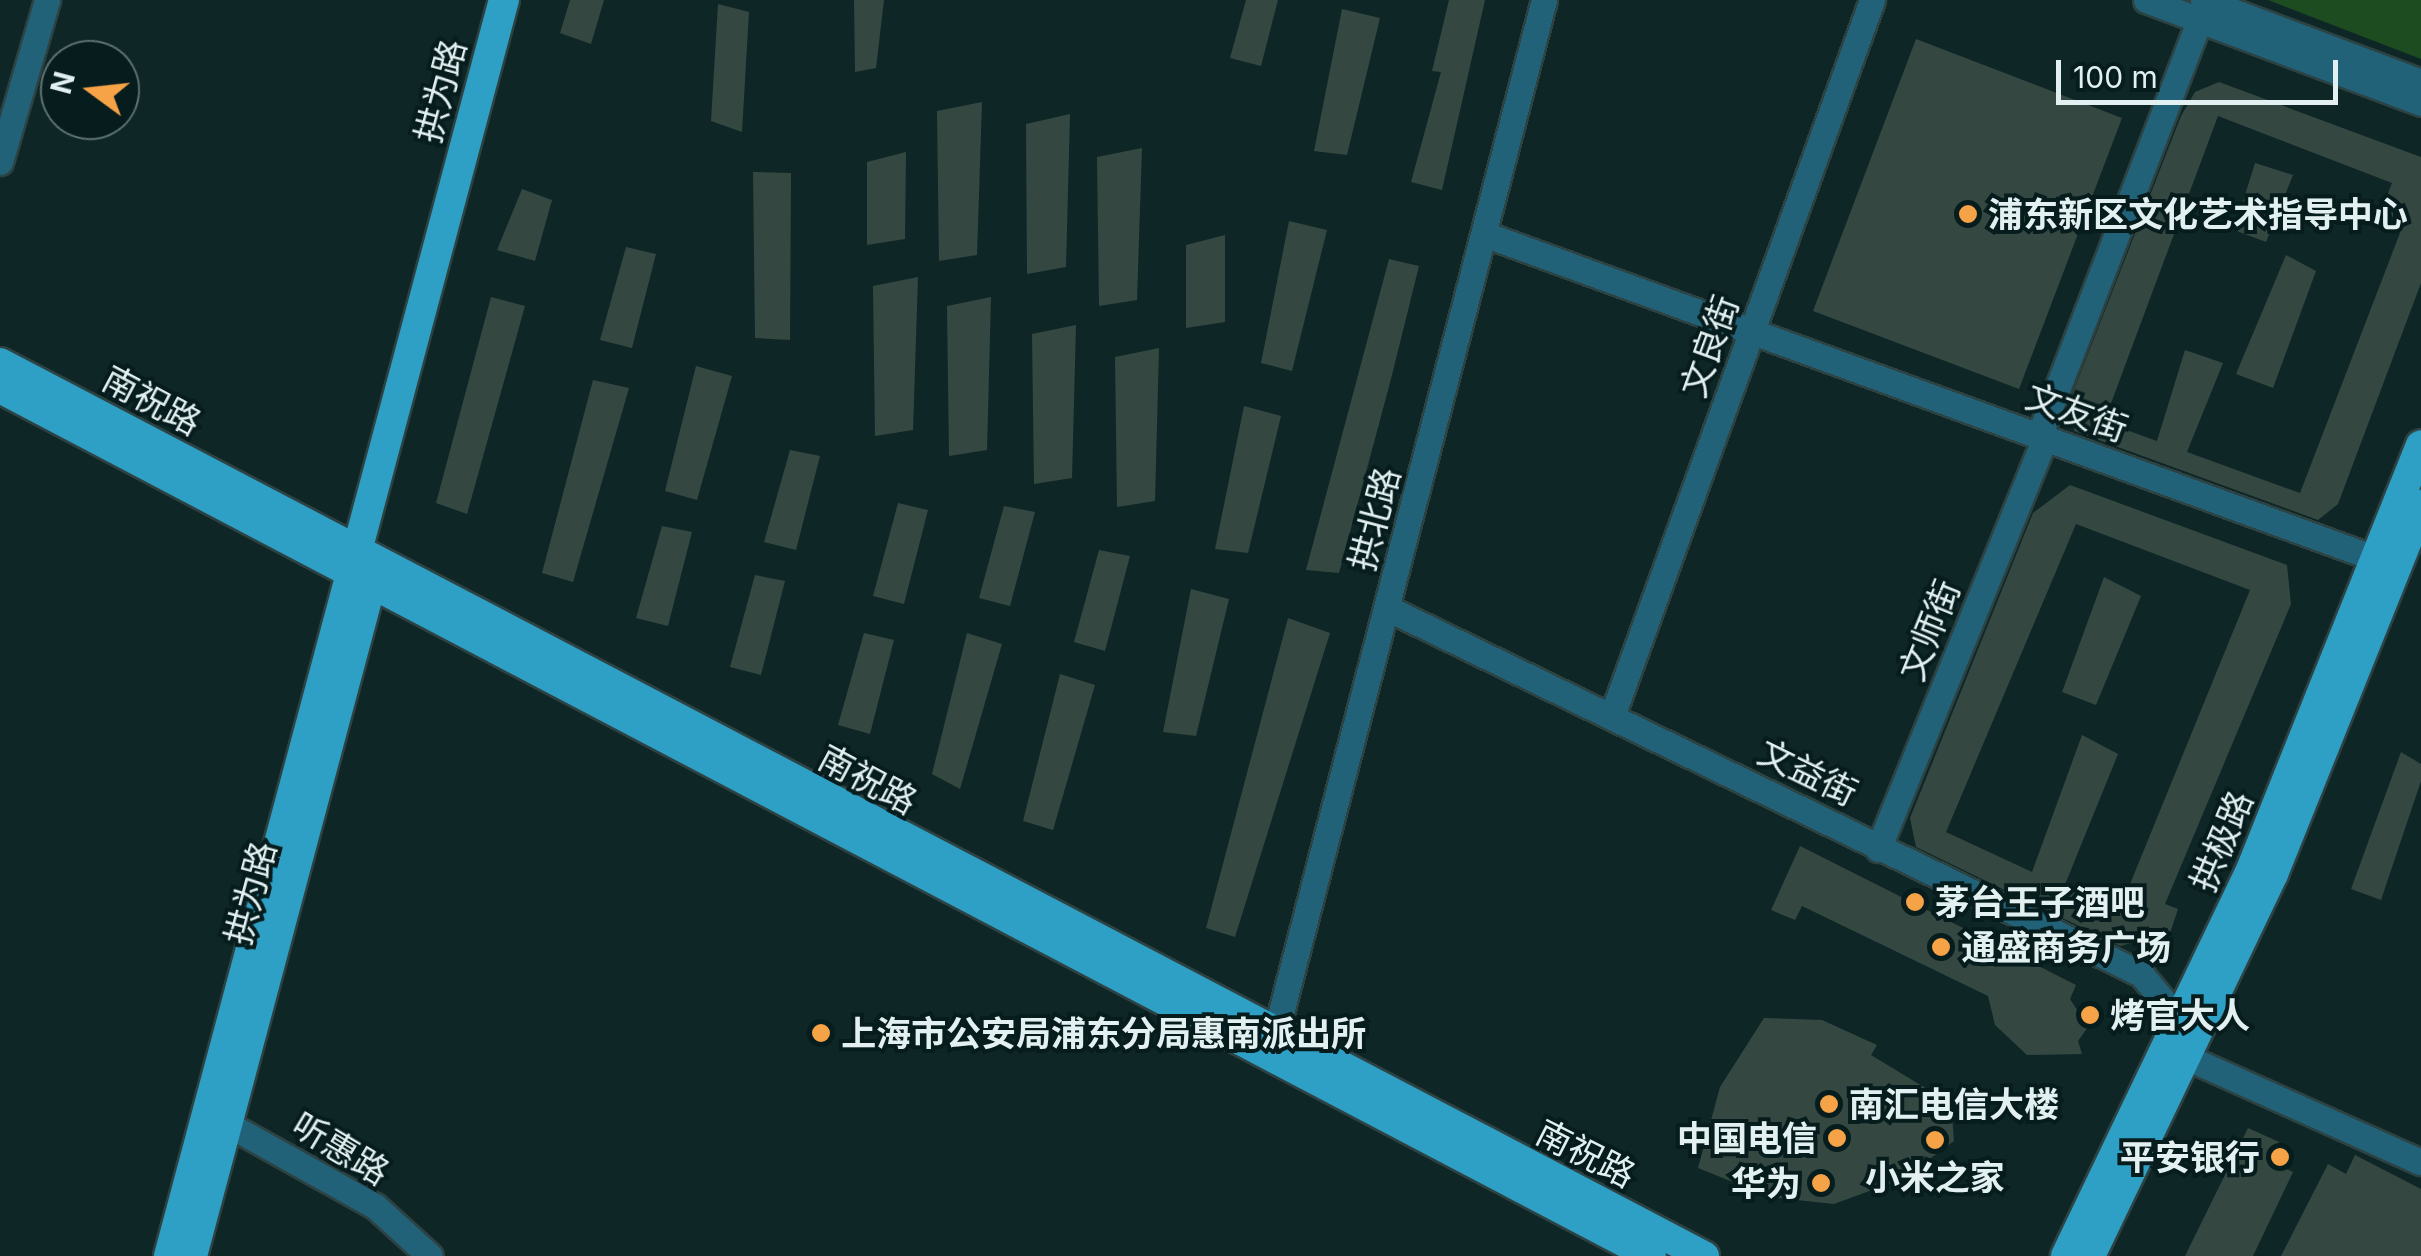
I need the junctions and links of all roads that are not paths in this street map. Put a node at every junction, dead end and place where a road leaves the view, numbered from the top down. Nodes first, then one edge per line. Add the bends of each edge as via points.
1 (47, 0) edge
2 (504, 0) edge
3 (1544, 0) edge
4 (1872, 0) edge
5 (2146, 0) edge
6 (2204, 5) edge
7 (2421, 82) edge
8 (2421, 103) edge
9 (0, 162) edge
10 (1484, 234) junction
11 (1752, 331) junction
12 (0, 363) edge
13 (0, 388) edge
14 (2042, 437) junction
15 (2421, 445) edge
16 (2421, 505) edge
17 (2377, 559) junction
18 (360, 569) junction
19 (1387, 608) junction
20 (1612, 716) junction
21 (1878, 849) junction
22 (2180, 1021) junction
23 (1273, 1045) junction
24 (2188, 1058) junction
25 (217, 1118) junction
26 (2421, 1162) edge
27 (169, 1256) edge
28 (192, 1256) edge
29 (430, 1256) edge
30 (1652, 1256) edge
31 (1704, 1256) edge
32 (2066, 1256) edge
33 (2090, 1256) edge

1 - 9 street
2 - 18 main road, 拱为路
3 - 10 street, 拱北路
4 - 11 street, 文良街
5 - 6 street
6 - 7 street
6 - 8 street
6 - 14 street, 文师街
10 - 11 street, 文友街
10 - 19 street, 拱北路
11 - 14 street, 文友街
11 - 20 street, 文良街
12 - 18 main road, 南祝路
13 - 18 main road, 南祝路
14 - 17 street, 文友街
14 - 21 street, 文师街
15 - 17 main road, 拱极路
16 - 24 main road, 拱极路 via 2322,759
17 - 22 main road, 拱极路
18 - 23 main road, 南祝路
18 - 25 main road, 拱为路
19 - 20 street, 文益街
19 - 23 street, 拱北路
20 - 21 street, 文益街
21 - 22 street, 文益街 via 2141,974
22 - 32 main road, 拱极路
23 - 30 main road, 南祝路
23 - 31 main road, 南祝路
24 - 26 street
24 - 33 main road, 拱极路
25 - 27 main road, 拱为路
25 - 28 main road, 拱为路
25 - 29 street, 听惠路 via 375,1206

